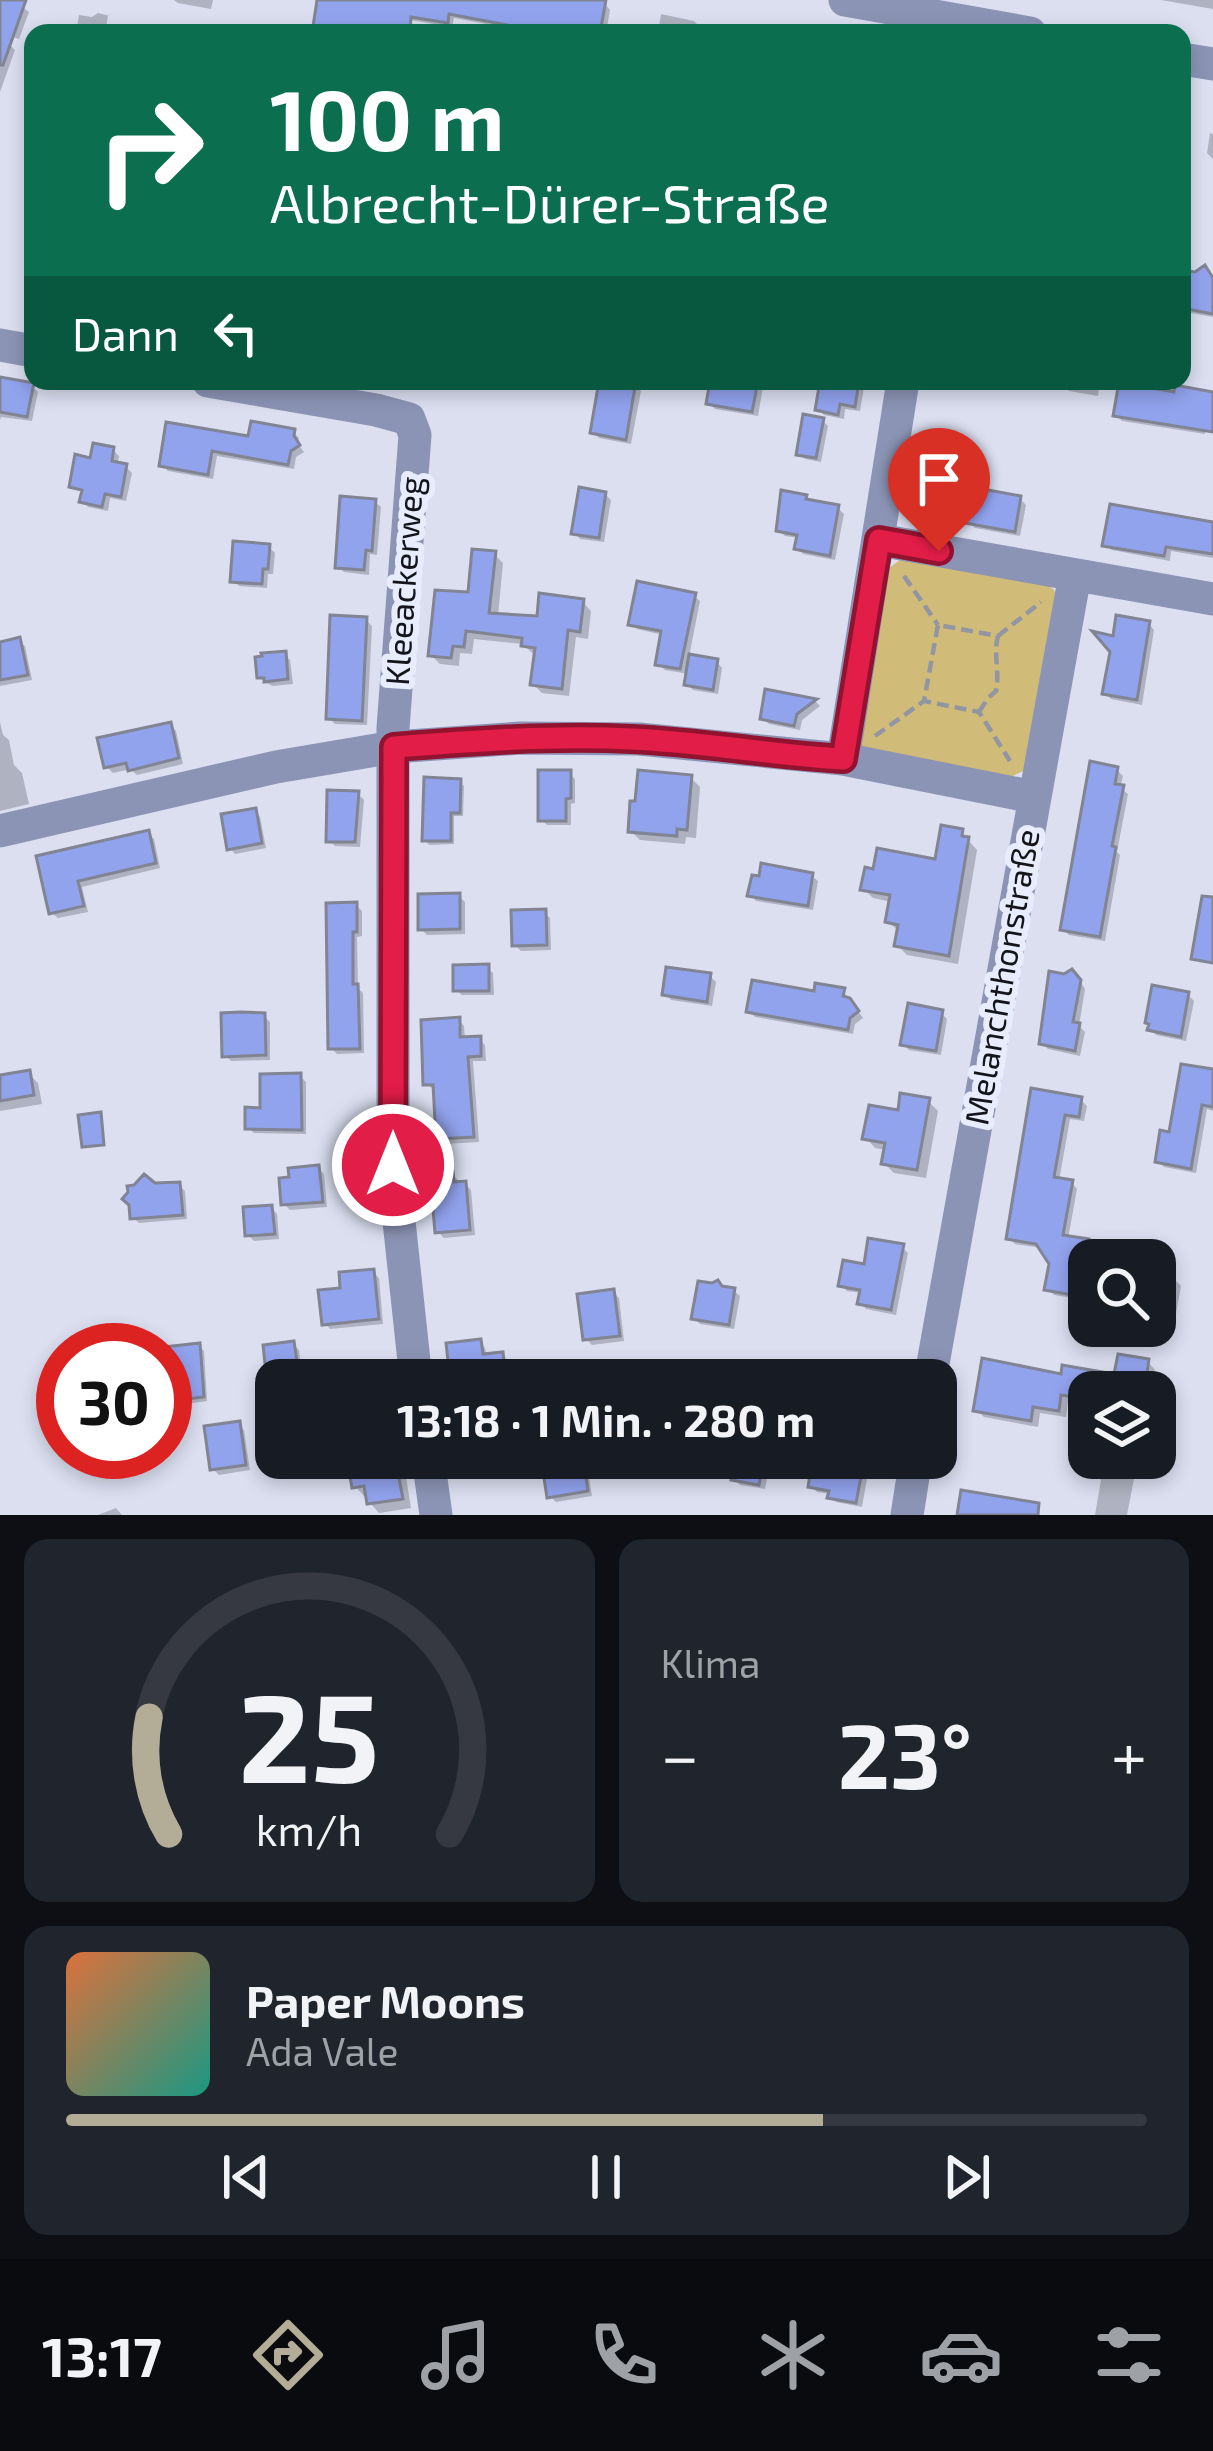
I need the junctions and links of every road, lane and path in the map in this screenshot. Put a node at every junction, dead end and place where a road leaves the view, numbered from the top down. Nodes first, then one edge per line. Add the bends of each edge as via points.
1 (844, 0) edge
2 (966, 18) edge
3 (260, 390) edge
4 (902, 390) edge
5 (888, 554) junction
6 (1062, 585) junction
7 (1213, 598) edge
8 (938, 625) junction
9 (998, 636) junction
10 (924, 701) junction
11 (979, 712) junction
12 (394, 747) junction
13 (855, 751) junction
14 (1025, 783) junction
15 (0, 831) edge
16 (414, 1359) edge
17 (933, 1359) edge
18 (431, 1479) edge
19 (913, 1479) edge
20 (436, 1515) edge
21 (908, 1515) edge

1 - 2 street
3 - 12 street, Kleeackerweg via 409,419 415,435
4 - 5 street
5 - 6 street
5 - 8 path
5 - 13 street
6 - 7 street
6 - 9 path
6 - 14 street, Melanchthonstraße
8 - 9 path
8 - 10 path
9 - 11 path via 996,691
10 - 11 path
10 - 13 path
11 - 14 path
12 - 13 street via 582,737
12 - 15 street
12 - 16 street, Kleeackerweg via 393,1165
13 - 14 street
14 - 17 street, Melanchthonstraße
18 - 20 street
19 - 21 street

